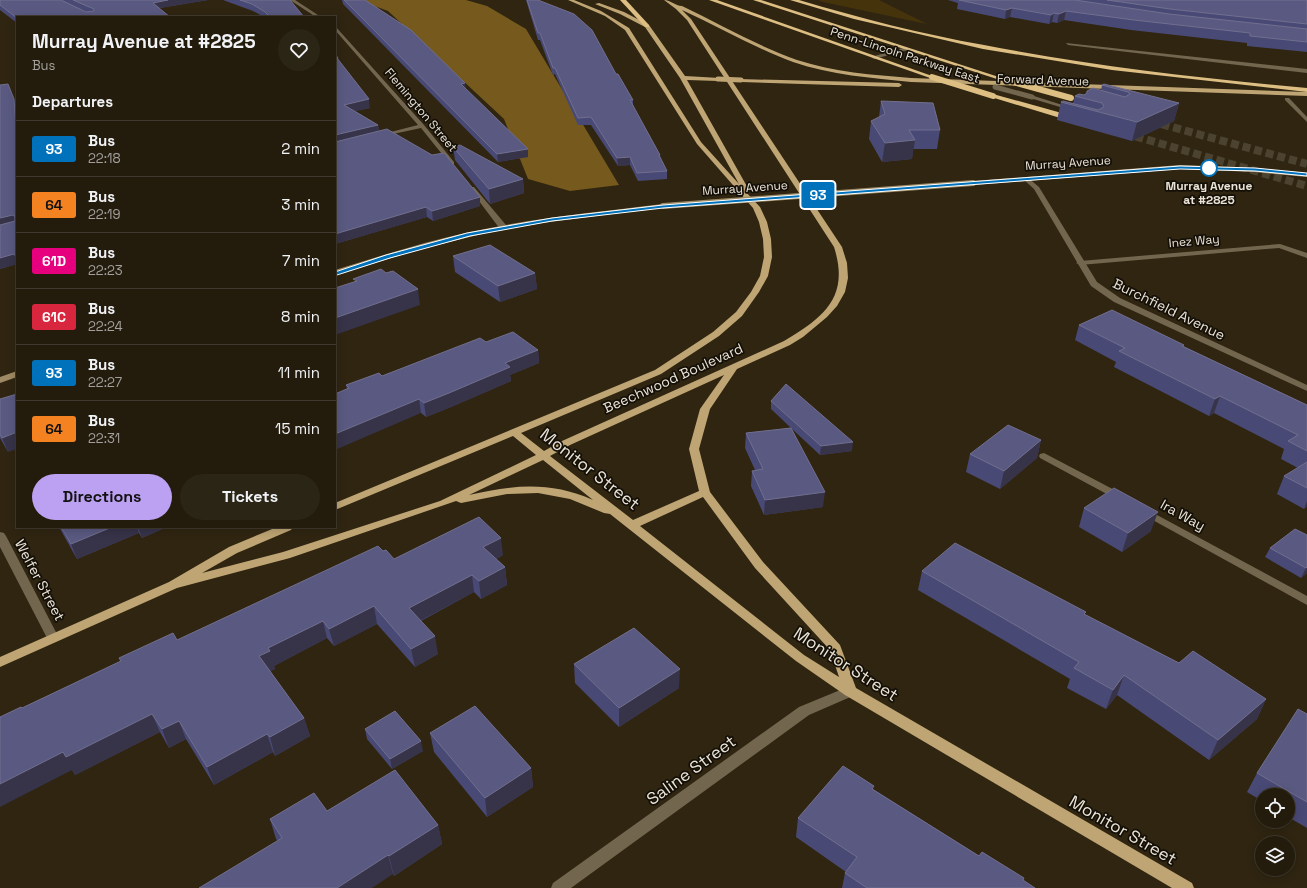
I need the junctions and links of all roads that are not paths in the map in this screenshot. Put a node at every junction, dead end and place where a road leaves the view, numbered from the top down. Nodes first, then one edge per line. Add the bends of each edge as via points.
1 (292, 0) edge
2 (570, 0) edge
3 (579, 0) edge
4 (623, 0) edge
5 (712, 0) edge
6 (756, 0) edge
7 (793, 0) edge
8 (667, 1) edge
9 (317, 16) edge
10 (646, 26) junction
11 (336, 28) edge
12 (1068, 44) dead end
13 (906, 49) junction
14 (874, 57) junction
15 (1307, 72) edge
16 (683, 78) junction
17 (1010, 82) junction
18 (995, 86) junction
19 (1307, 90) edge
20 (980, 92) junction
21 (1307, 94) edge
22 (1075, 99) dead end
23 (1287, 99) junction
24 (1307, 100) edge
25 (1079, 110) dead end
26 (1307, 120) edge
27 (1079, 121) dead end
28 (422, 126) junction
29 (374, 138) edge
30 (456, 168) edge
31 (1307, 175) edge
32 (1025, 178) junction
33 (465, 180) edge
34 (756, 207) junction
35 (503, 227) junction
36 (1307, 256) edge
37 (1080, 263) junction
38 (336, 274) edge
39 (734, 367) junction
40 (16, 374) edge
41 (0, 380) edge
42 (1307, 388) edge
43 (514, 432) junction
44 (544, 456) junction
45 (1044, 456) dead end
46 (706, 492) junction
47 (444, 503) junction
48 (336, 507) edge
49 (632, 524) junction
50 (285, 528) edge
51 (0, 536) edge
52 (173, 584) junction
53 (1307, 601) edge
54 (53, 638) junction
55 (0, 662) edge
56 (850, 691) junction
57 (559, 888) edge
58 (1186, 888) edge

1 - 9 street
2 - 34 main road, Beechwood Boulevard via 600,11 627,29 699,142
3 - 10 main road via 614,10
4 - 10 highway
5 - 14 highway, Penn-Lincoln Parkway East
6 - 13 highway, Penn-Lincoln Parkway East
7 - 19 highway via 907,30 1040,56 1166,75
8 - 21 main road via 788,58 820,68 862,75 911,80
8 - 39 main road, Beechwood Boulevard via 684,13 692,24 838,247 842,257 844,268 841,291 828,313 818,323 787,343
10 - 16 main road
11 - 28 street, Flemington Street
12 - 15 street
13 - 14 street
13 - 17 highway, Penn-Lincoln Parkway East, bridge
14 - 20 highway, Penn-Lincoln Parkway East, bridge
16 - 23 main road, Forward Avenue, bridge
16 - 34 main road
17 - 18 street, bridge
17 - 22 highway, Penn-Lincoln Parkway East, bridge
18 - 20 street
18 - 25 street, bridge
20 - 27 highway, Penn-Lincoln Parkway East, bridge
23 - 24 main road, Forward Avenue
23 - 26 street
28 - 29 street
28 - 30 street, Flemington Street
31 - 32 main road, Murray Avenue via 1180,167
32 - 35 main road, Murray Avenue, bridge via 663,206
32 - 37 street, Burchfield Avenue via 1038,188
33 - 35 street
34 - 43 main road, Beechwood Boulevard via 767,238 768,257 764,276 739,314 716,334 658,372
35 - 38 main road, Murray Avenue via 438,242
36 - 37 street, Inez Way via 1280,246
37 - 42 street, Burchfield Avenue via 1094,284 1116,300
39 - 44 main road, Beechwood Boulevard via 566,443
39 - 46 main road via 705,409 694,450
40 - 41 main road
43 - 44 main road, Monitor Street
43 - 48 main road, Beechwood Boulevard
44 - 47 main road, Beechwood Boulevard
44 - 49 main road, Monitor Street
45 - 53 street, Ira Way
46 - 49 main road
46 - 56 main road via 759,565 836,648
47 - 49 main road via 512,490 552,490 593,503
47 - 52 main road, Beechwood Boulevard via 286,555
49 - 56 main road, Monitor Street via 800,658
50 - 52 main road, Beechwood Boulevard via 233,550
51 - 54 street, Welfer Street
52 - 54 main road, Beechwood Boulevard
54 - 55 main road, Beechwood Boulevard
56 - 57 street, Saline Street via 804,711
56 - 58 main road, Monitor Street

